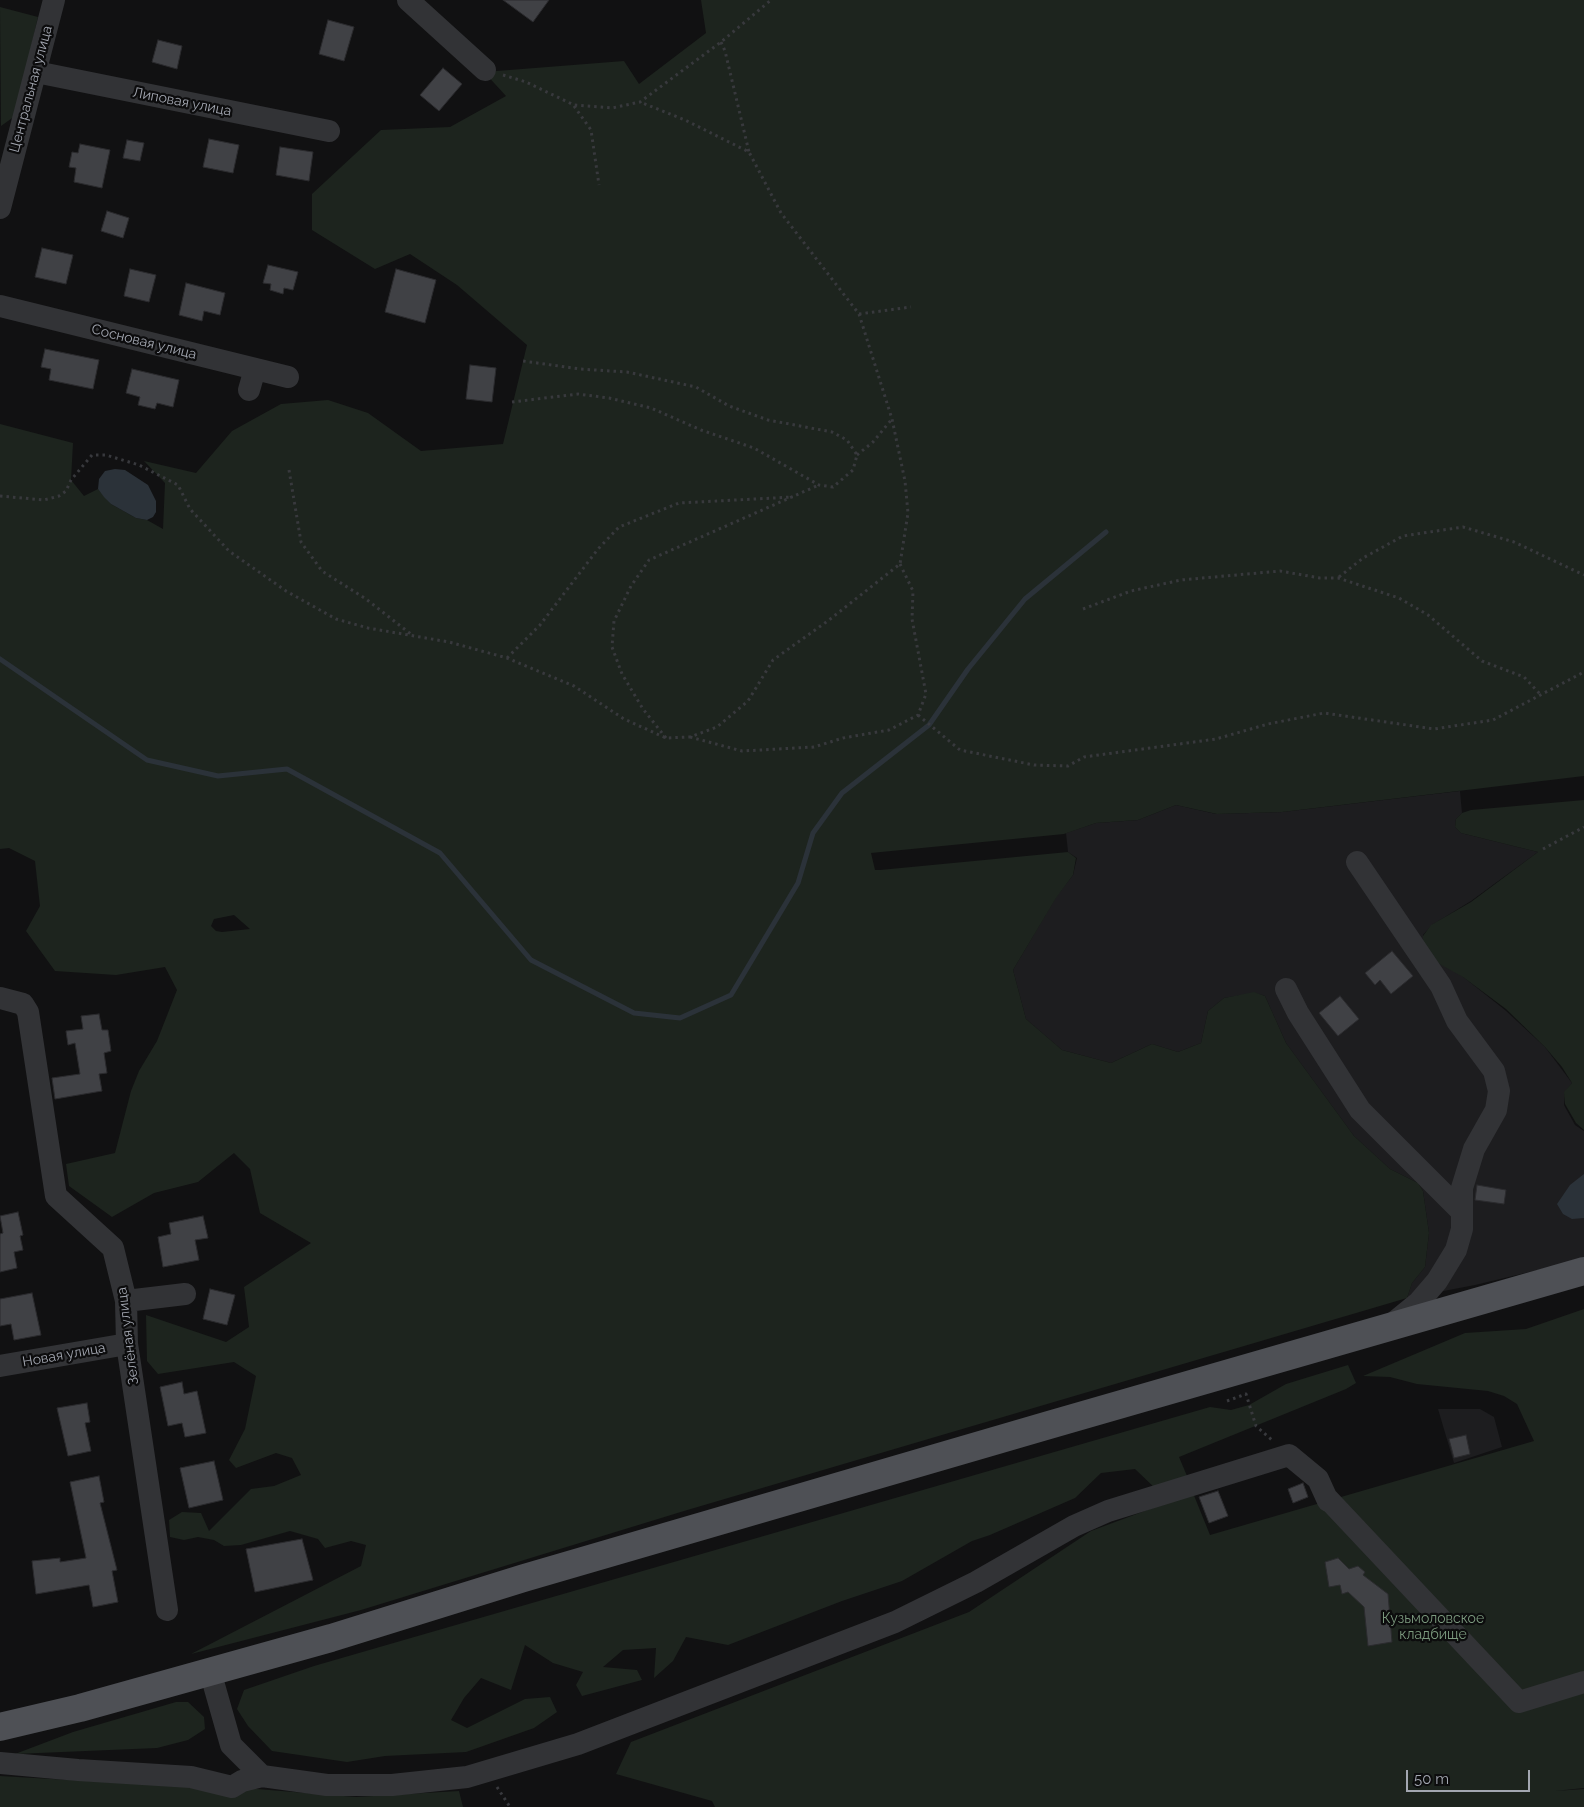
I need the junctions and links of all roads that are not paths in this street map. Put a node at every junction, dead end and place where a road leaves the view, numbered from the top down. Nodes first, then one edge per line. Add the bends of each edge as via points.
1 (54, 0) edge
2 (408, 0) edge
3 (485, 70) road end
4 (36, 72) junction
5 (329, 131) dead end
6 (9, 136) edge
7 (0, 208) edge
8 (0, 306) edge
9 (255, 369) junction
10 (288, 377) dead end
11 (249, 390) dead end
12 (1357, 862) dead end
13 (1286, 989) dead end
14 (9, 1000) edge
15 (1462, 1212) junction
16 (1584, 1271) edge
17 (184, 1294) dead end
18 (126, 1301) junction
19 (1387, 1327) junction
20 (128, 1344) junction
21 (0, 1366) edge
22 (167, 1610) dead end
23 (210, 1671) junction
24 (1584, 1682) edge
25 (0, 1727) edge
26 (0, 1763) edge
27 (262, 1776) junction

1 - 4 street, Центральная улица
2 - 3 street
4 - 5 street, Липовая улица
4 - 6 street, Центральная улица
6 - 7 street, Центральная улица
8 - 9 street, Сосновая улица
9 - 10 street, Сосновая улица
9 - 11 street
12 - 15 street via 1441,986 1457,1021 1494,1071 1499,1091 1496,1110 1474,1150 1462,1188
13 - 15 street via 1360,1110
14 - 18 street, Зелёная улица via 26,1007 28,1012 56,1196 113,1248
15 - 19 street via 1462,1229 1447,1268 1419,1302
16 - 19 main road
17 - 18 street
18 - 20 street, Зелёная улица
19 - 23 main road
20 - 21 street, Новая улица
20 - 22 street, Зелёная улица
23 - 25 main road
23 - 27 street via 231,1745
24 - 27 street via 1519,1702 1328,1500 1318,1479 1289,1455 1108,1511 895,1622 578,1744 467,1777 392,1785 327,1785
26 - 27 street via 191,1777 232,1787

